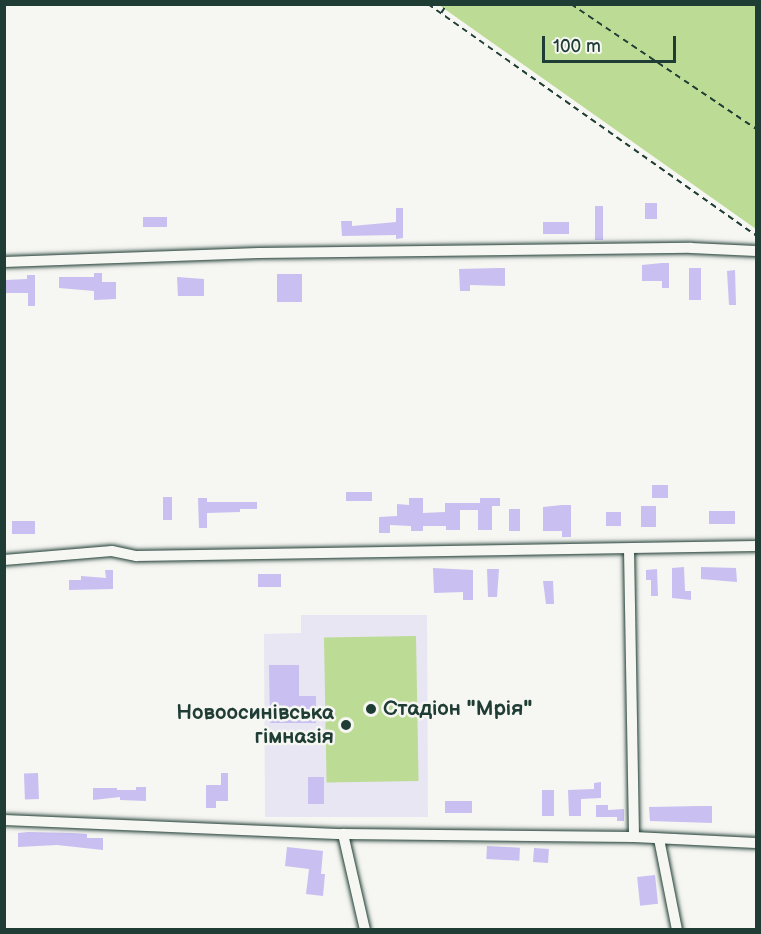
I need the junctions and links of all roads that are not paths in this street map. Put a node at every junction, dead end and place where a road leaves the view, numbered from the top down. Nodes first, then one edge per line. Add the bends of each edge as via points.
1 (756, 251) edge
2 (4, 262) edge
3 (756, 546) edge
4 (629, 549) junction
5 (4, 560) edge
6 (4, 820) edge
7 (343, 834) junction
8 (633, 837) junction
9 (659, 839) junction
10 (756, 843) edge
11 (365, 930) edge
12 (677, 930) edge

1 - 2 street via 691,248 260,253
3 - 4 street
4 - 5 street via 136,556 112,551
4 - 8 street
6 - 7 street
7 - 8 street
7 - 11 street
8 - 9 street
9 - 10 street
9 - 12 street

